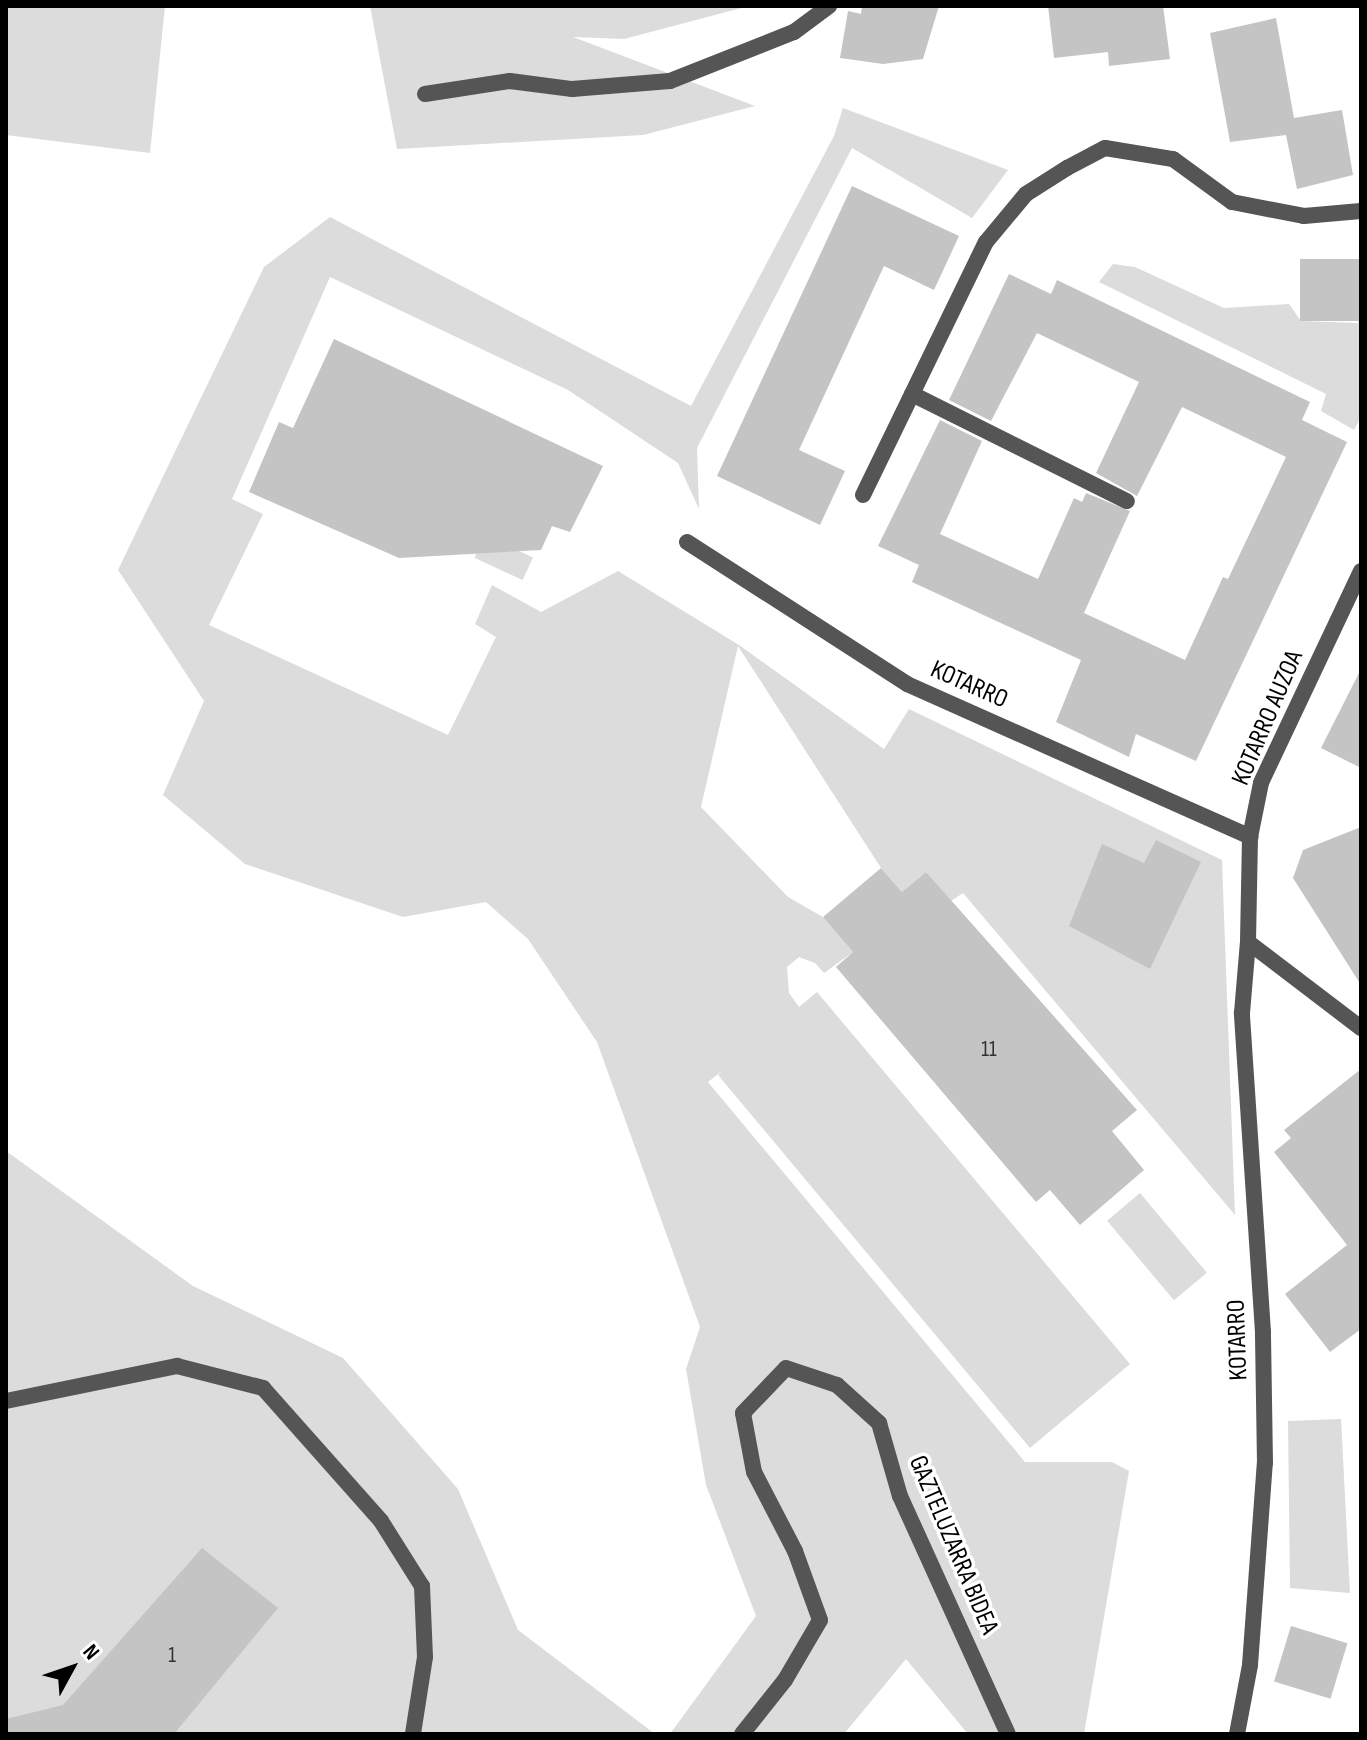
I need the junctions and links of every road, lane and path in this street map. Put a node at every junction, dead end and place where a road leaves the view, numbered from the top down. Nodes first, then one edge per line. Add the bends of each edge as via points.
1 (829, 6) edge
2 (425, 94) dead end
3 (1361, 211) edge
4 (912, 394) junction
5 (863, 495) dead end
6 (1127, 501) dead end
7 (687, 542) dead end
8 (1361, 571) edge
9 (1250, 837) junction
10 (1248, 942) junction
11 (1361, 1028) edge
12 (6, 1401) edge
13 (413, 1734) edge
14 (742, 1734) edge
15 (1008, 1734) edge
16 (1237, 1734) edge

1 - 2 street via 794,32 670,81 572,89 510,81
3 - 4 street via 1304,216 1232,202 1173,159 1105,148 1026,194 986,242
4 - 5 street
4 - 6 street
7 - 9 street, KOTARRO via 907,684
8 - 9 street, KOTARRO AUZOA via 1261,783
9 - 10 street, KOTARRO AUZOA
10 - 11 street
10 - 16 street, KOTARRO via 1242,1013 1263,1332 1265,1463 1250,1665
12 - 13 street via 177,1366 263,1388 381,1521 422,1586 425,1657
14 - 15 street, GAZTELUZARRA BIDEA via 785,1680 820,1620 795,1551 754,1472 743,1413 786,1368 837,1385 879,1423 900,1496

